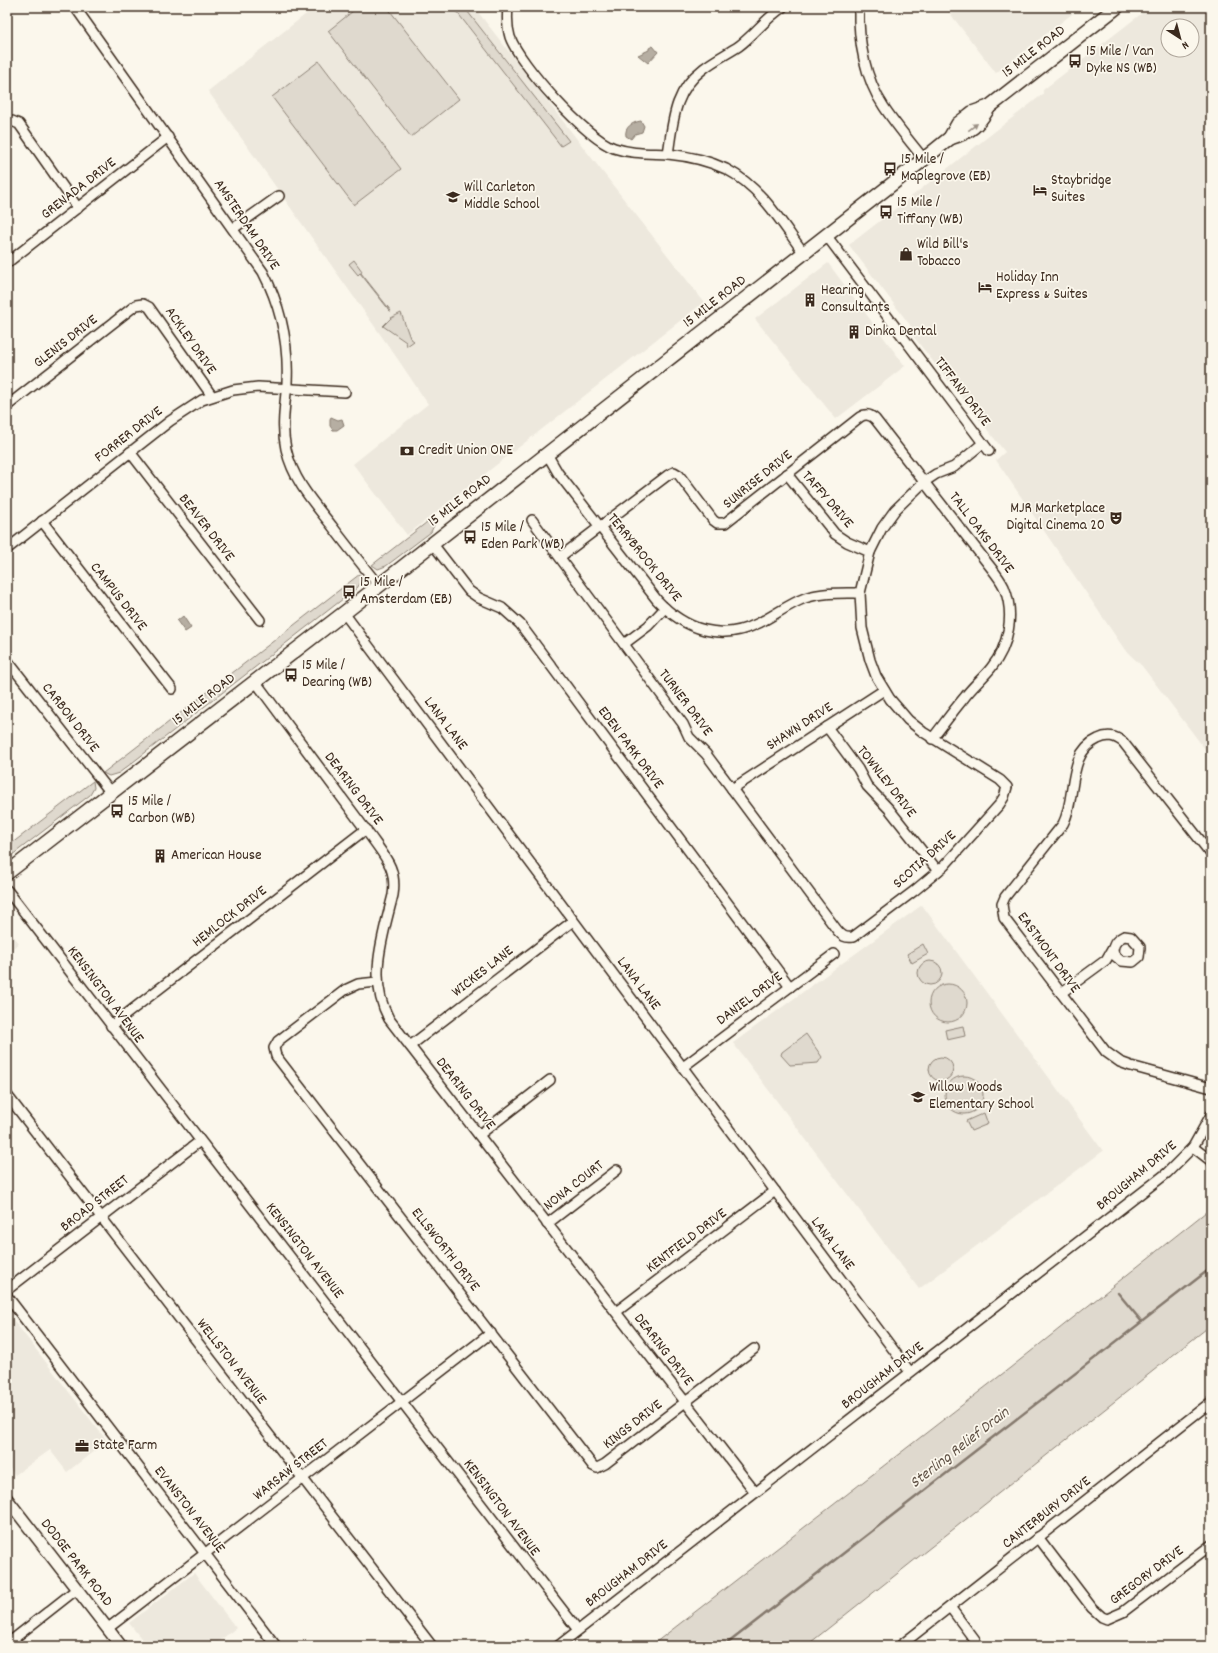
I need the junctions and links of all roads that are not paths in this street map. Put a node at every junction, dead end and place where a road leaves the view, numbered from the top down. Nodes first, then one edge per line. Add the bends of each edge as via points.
1 (76, 7) edge
2 (508, 7) edge
3 (783, 7) edge
4 (859, 7) edge
5 (1117, 7) edge
6 (10, 121) edge
7 (168, 137) junction
8 (668, 154) junction
9 (924, 159) junction
10 (279, 196) dead end
11 (78, 208) junction
12 (234, 228) junction
13 (826, 235) junction
14 (804, 252) junction
15 (7, 263) edge
16 (143, 304) joint
17 (286, 388) junction
18 (345, 392) dead end
19 (212, 396) junction
20 (7, 406) edge
21 (868, 415) joint
22 (983, 443) junction
23 (989, 451) dead end
24 (130, 452) junction
25 (547, 454) junction
26 (787, 474) junction
27 (924, 482) junction
28 (532, 520) dead end
29 (42, 521) junction
30 (600, 527) junction
31 (432, 543) junction
32 (7, 549) edge
33 (870, 552) junction
34 (560, 557) junction
35 (379, 586) junction
36 (860, 593) junction
37 (665, 608) junction
38 (344, 613) junction
39 (260, 620) dead end
40 (624, 644) junction
41 (7, 660) edge
42 (255, 681) junction
43 (172, 689) dead end
44 (884, 690) junction
45 (827, 727) junction
46 (932, 739) junction
47 (732, 789) junction
48 (111, 793) junction
49 (366, 830) junction
50 (1211, 854) edge
51 (938, 871) junction
52 (7, 873) edge
53 (7, 890) edge
54 (573, 921) junction
55 (847, 938) joint
56 (1113, 948) junction
57 (834, 954) dead end
58 (1117, 958) junction
59 (1106, 960) junction
60 (377, 982) junction
61 (790, 987) junction
62 (1061, 993) junction
63 (111, 1026) junction
64 (410, 1046) junction
65 (683, 1067) junction
66 (550, 1080) dead end
67 (1211, 1088) edge
68 (7, 1095) edge
69 (1211, 1115) edge
70 (479, 1135) junction
71 (200, 1141) junction
72 (1193, 1147) junction
73 (1211, 1162) edge
74 (617, 1170) dead end
75 (775, 1191) junction
76 (101, 1217) junction
77 (548, 1224) junction
78 (7, 1290) edge
79 (7, 1296) edge
80 (616, 1312) junction
81 (491, 1333) junction
82 (754, 1349) dead end
83 (910, 1372) junction
84 (402, 1402) junction
85 (685, 1402) junction
86 (1211, 1402) edge
87 (597, 1468) joint
88 (303, 1479) junction
89 (755, 1492) junction
90 (7, 1499) edge
91 (1038, 1537) junction
92 (1211, 1545) edge
93 (205, 1554) junction
94 (76, 1589) junction
95 (950, 1607) junction
96 (108, 1629) junction
97 (578, 1630) junction
98 (7, 1644) edge
99 (120, 1646) edge
100 (276, 1646) edge
101 (432, 1646) edge
102 (558, 1646) edge
103 (900, 1646) edge
104 (979, 1646) edge

1 - 7 street, AMSTERDAM DRIVE
2 - 8 street via 510,37 526,63 564,108 600,141 612,147 632,153
3 - 8 street via 766,19 738,46 703,69 686,85 674,110
4 - 9 street via 860,39 874,88 884,107
5 - 9 main road, 15 MILE ROAD via 989,107 980,122 966,133 950,138
6 - 11 street via 19,124
7 - 11 street, GRENADA DRIVE
7 - 12 street, AMSTERDAM DRIVE
8 - 14 street via 712,163 740,178 771,208
9 - 13 main road, 15 MILE ROAD
10 - 12 street
11 - 15 street, GRENADA DRIVE
12 - 17 street, AMSTERDAM DRIVE via 263,272 276,301 285,331 288,360
13 - 14 main road, 15 MILE ROAD
13 - 22 street, TIFFANY DRIVE
14 - 25 main road, 15 MILE ROAD
16 - 19 street, ACKLEY DRIVE via 149,307
16 - 20 street, GLENIS DRIVE via 136,305
17 - 18 street, FORRER DRIVE
17 - 19 street, FORRER DRIVE via 245,388
17 - 35 street, AMSTERDAM DRIVE via 284,438 293,472 302,488
19 - 24 street, FORRER DRIVE via 182,412
21 - 26 street, SUNRISE DRIVE via 860,417
21 - 27 street, TALL OAKS DRIVE via 875,419
22 - 23 street, TIFFANY DRIVE
22 - 27 street via 954,467
24 - 29 street, FORRER DRIVE
24 - 39 street, BEAVER DRIVE
25 - 30 street, TERRYBROOK DRIVE via 558,473
25 - 31 main road, 15 MILE ROAD
26 - 30 street, SUNRISE DRIVE via 721,524 713,520 674,472
26 - 33 street, TAFFY DRIVE via 835,534
27 - 33 street via 895,510
27 - 46 street, TALL OAKS DRIVE via 1004,586 1009,616 1007,638 992,668 964,698
28 - 34 street, TURNER DRIVE
29 - 32 street, FORRER DRIVE
29 - 43 street, CAMPUS DRIVE
30 - 34 street, SUNRISE DRIVE
30 - 37 street, TERRYBROOK DRIVE
31 - 35 main road, 15 MILE ROAD
31 - 61 street, EDEN PARK DRIVE via 470,591 502,608 520,624
33 - 36 street
34 - 40 street, TURNER DRIVE
35 - 38 main road, 15 MILE ROAD
36 - 37 street, TERRYBROOK DRIVE via 832,592 805,598 752,626 734,631 706,631 695,628
36 - 44 street via 863,636 870,660
37 - 40 street via 648,626
38 - 42 main road, 15 MILE ROAD
38 - 54 street, LANA LANE
40 - 47 street, TURNER DRIVE via 684,724 690,737
41 - 48 street, CARBON DRIVE
42 - 48 main road, 15 MILE ROAD
42 - 49 street, DEARING DRIVE
44 - 45 street, SHAWN DRIVE
44 - 46 street via 908,720
45 - 47 street, SHAWN DRIVE
45 - 51 street, TOWNLEY DRIVE via 868,786
46 - 51 street, SCOTIA DRIVE via 1000,780 1006,787 999,805
47 - 55 street, TURNER DRIVE via 841,936
48 - 52 main road, 15 MILE ROAD
49 - 60 street, DEARING DRIVE via 389,862 394,875 393,895 379,956
49 - 63 street, HEMLOCK DRIVE
50 - 62 street, EASTMONT DRIVE via 1117,737 1106,735 1086,747 1075,772 1068,815 1002,904 1004,918
51 - 55 street, SCOTIA DRIVE via 853,937
53 - 63 street, KENSINGTON AVENUE
54 - 64 street, WICKES LANE
54 - 65 street, LANA LANE
56 - 58 street
56 - 58 street via 1116,940 1128,936 1140,947 1139,957 1133,962
56 - 59 street
57 - 61 street, DANIEL DRIVE
58 - 59 street
59 - 62 street
60 - 64 street, DEARING DRIVE via 384,1010
60 - 81 street, ELLSWORTH DRIVE via 358,984 345,990 278,1041 274,1048 276,1056
61 - 65 street, DANIEL DRIVE
62 - 67 street, EASTMONT DRIVE via 1099,1045 1113,1058 1131,1066
63 - 71 street, KENSINGTON AVENUE
64 - 70 street, DEARING DRIVE
65 - 75 street, LANA LANE
66 - 70 street
68 - 76 street, WELLSTON AVENUE
69 - 72 street, BROUGHAM DRIVE
70 - 77 street, DEARING DRIVE
71 - 76 street, BROAD STREET
71 - 84 street, KENSINGTON AVENUE
72 - 73 street
72 - 83 street, BROUGHAM DRIVE via 1167,1173
74 - 77 street, NONA COURT
75 - 80 street, KENTFIELD DRIVE
75 - 83 street, LANA LANE
76 - 78 street, BROAD STREET
76 - 88 street, WELLSTON AVENUE
77 - 80 street, DEARING DRIVE
79 - 93 street, EVANSTON AVENUE
80 - 85 street, DEARING DRIVE
81 - 84 street, WARSAW STREET
81 - 87 street, ELLSWORTH DRIVE
82 - 85 street, KINGS DRIVE
83 - 89 street, BROUGHAM DRIVE
84 - 88 street, WARSAW STREET
84 - 97 street, KENSINGTON AVENUE
85 - 87 street, KINGS DRIVE
85 - 89 street, DEARING DRIVE
86 - 91 street, CANTERBURY DRIVE
88 - 93 street, WARSAW STREET
88 - 101 street, WELLSTON AVENUE
89 - 97 street, BROUGHAM DRIVE
90 - 94 street, DODGE PARK ROAD
91 - 92 street, GREGORY DRIVE via 1092,1608 1108,1619 1123,1612
91 - 95 street, CANTERBURY DRIVE
93 - 96 street, WARSAW STREET
93 - 100 street, EVANSTON AVENUE
94 - 96 street, DODGE PARK ROAD
94 - 98 street
95 - 103 street, CANTERBURY DRIVE
95 - 104 street
96 - 99 street, DODGE PARK ROAD
97 - 102 street, BROUGHAM DRIVE

